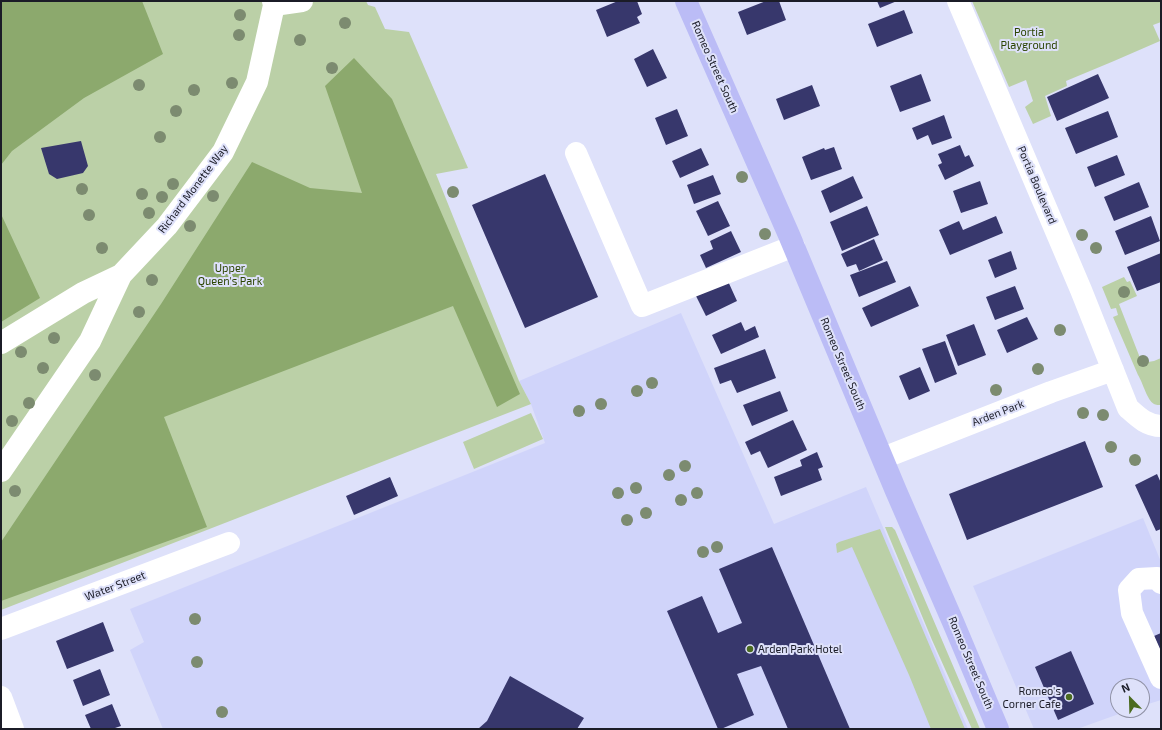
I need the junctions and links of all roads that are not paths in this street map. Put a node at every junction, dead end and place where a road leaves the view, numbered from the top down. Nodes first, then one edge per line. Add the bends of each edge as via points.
1 (302, 1) edge
2 (686, 1) edge
3 (958, 1) edge
4 (273, 3) edge
5 (576, 153) dead end
6 (794, 246) junction
7 (121, 275) junction
8 (1, 344) edge
9 (1113, 370) junction
10 (1161, 426) edge
11 (883, 458) junction
12 (1, 471) edge
13 (229, 543) dead end
14 (1161, 584) edge
15 (1, 629) edge
16 (1161, 678) edge
17 (1, 697) edge
18 (13, 729) edge
19 (998, 729) edge

1 - 4 street
2 - 6 main road, Romeo Street South
3 - 9 street, Portia Boulevard
4 - 7 street, Richard Monette Way via 257,82 223,152 167,226
5 - 6 street via 642,306
6 - 11 main road, Romeo Street South
7 - 8 street, Richard Monette Way via 83,293
7 - 12 street, Richard Monette Way via 90,341
9 - 10 street, Portia Boulevard via 1128,408 1142,420 1153,426
9 - 11 street, Arden Park
11 - 19 main road, Romeo Street South
13 - 15 street, Water Street
14 - 16 street via 1156,578 1139,579 1129,590 1132,613
17 - 18 street

